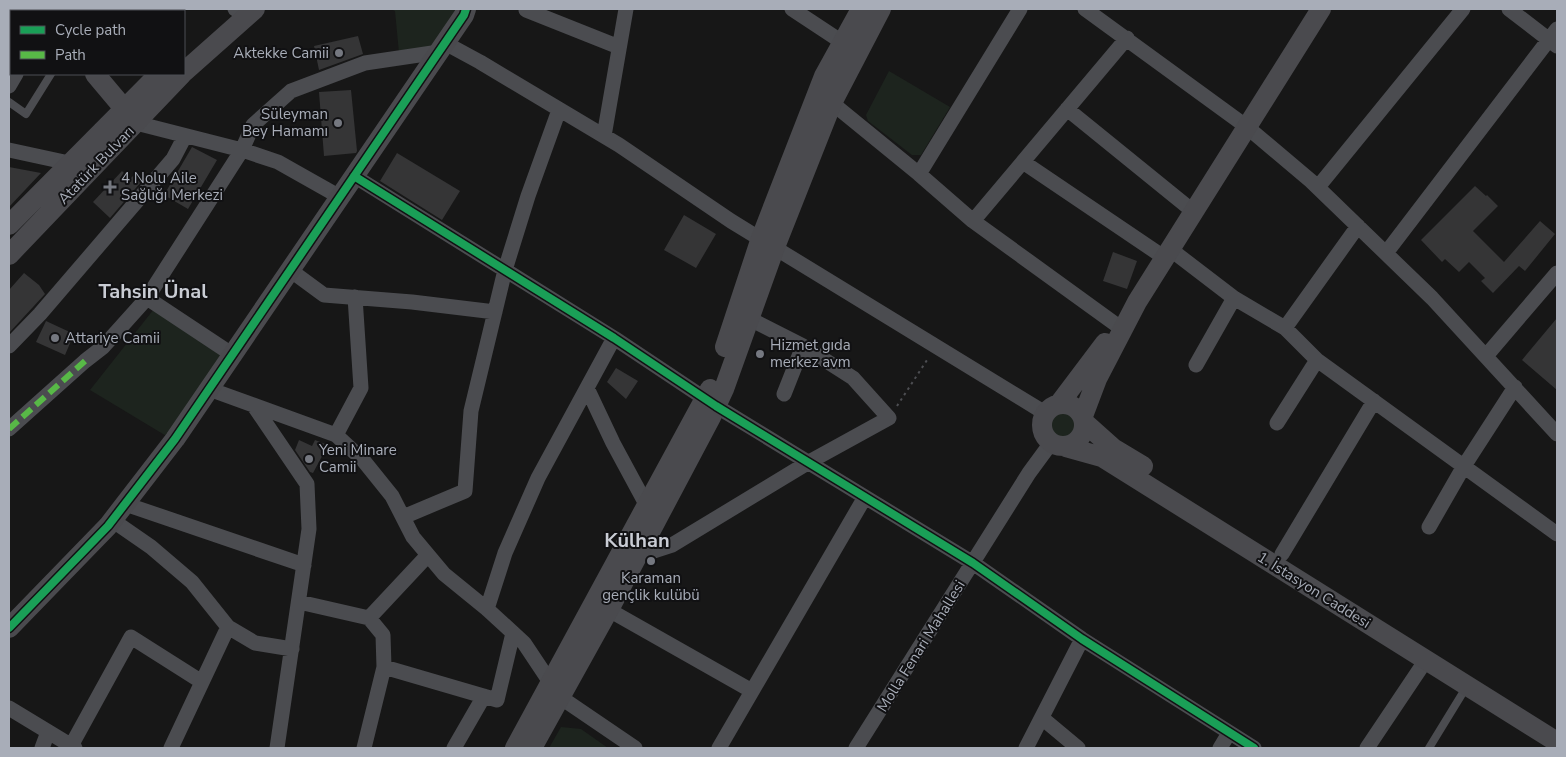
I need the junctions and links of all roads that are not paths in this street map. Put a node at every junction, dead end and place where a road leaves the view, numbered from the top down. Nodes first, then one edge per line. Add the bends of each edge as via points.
1 (466, 9) edge
2 (626, 9) edge
3 (792, 9) edge
4 (860, 9) edge
5 (881, 9) edge
6 (1020, 9) edge
7 (1085, 9) edge
8 (1321, 9) edge
9 (1463, 9) edge
10 (1509, 9) edge
11 (526, 10) dead end
12 (245, 11) edge
13 (222, 37) junction
14 (1127, 38) junction
15 (1554, 38) edge
16 (842, 42) junction
17 (619, 47) junction
18 (442, 48) junction
19 (185, 58) edge
20 (185, 70) edge
21 (15, 75) edge
22 (50, 75) edge
23 (96, 75) edge
24 (158, 75) edge
25 (179, 75) edge
26 (9, 86) edge
27 (9, 102) edge
28 (832, 103) junction
29 (1067, 109) junction
30 (559, 110) junction
31 (129, 116) junction
32 (1247, 127) junction
33 (185, 136) junction
34 (604, 136) junction
35 (9, 150) edge
36 (242, 150) junction
37 (1023, 162) junction
38 (69, 163) junction
39 (919, 174) junction
40 (354, 176) junction
41 (1318, 188) junction
42 (340, 197) junction
43 (1194, 212) junction
44 (973, 221) junction
45 (9, 225) edge
46 (1358, 226) junction
47 (768, 242) junction
48 (1386, 253) junction
49 (1168, 254) junction
50 (9, 255) edge
51 (290, 270) junction
52 (506, 270) junction
53 (1554, 284) edge
54 (355, 297) junction
55 (147, 298) junction
56 (1234, 298) junction
57 (1137, 302) junction
58 (495, 312) junction
59 (743, 315) junction
60 (1118, 326) junction
61 (1285, 328) junction
62 (614, 338) junction
63 (9, 346) edge
64 (803, 346) junction
65 (232, 355) junction
66 (1486, 356) junction
67 (1317, 360) junction
68 (1196, 365) dead end
69 (1515, 387) junction
70 (587, 388) junction
71 (209, 389) junction
72 (784, 394) dead end
73 (1374, 401) junction
74 (710, 402) junction
75 (254, 406) junction
76 (1052, 408) junction
77 (1084, 420) junction
78 (1277, 423) dead end
79 (9, 429) edge
80 (1557, 434) edge
81 (336, 435) junction
82 (1058, 445) junction
83 (809, 462) junction
84 (1464, 466) junction
85 (865, 497) junction
86 (125, 504) junction
87 (647, 506) junction
88 (403, 517) junction
89 (112, 520) junction
90 (1429, 527) dead end
91 (1557, 534) edge
92 (1282, 554) junction
93 (428, 555) junction
94 (638, 556) junction
95 (972, 563) junction
96 (304, 565) junction
97 (299, 602) junction
98 (487, 609) junction
99 (608, 610) junction
100 (369, 618) junction
101 (228, 627) junction
102 (9, 628) edge
103 (512, 633) junction
104 (1082, 640) junction
105 (292, 649) junction
106 (1426, 660) junction
107 (384, 668) junction
108 (202, 682) junction
109 (1467, 686) junction
110 (555, 691) junction
111 (752, 691) junction
112 (484, 696) junction
113 (9, 708) edge
114 (1042, 718) junction
115 (1557, 727) edge
116 (48, 732) junction
117 (1229, 733) junction
118 (1557, 742) edge
119 (1373, 746) edge
120 (73, 747) edge
121 (42, 748) edge
122 (171, 748) edge
123 (277, 748) edge
124 (364, 748) edge
125 (454, 748) edge
126 (516, 748) edge
127 (532, 748) edge
128 (635, 748) edge
129 (719, 748) edge
130 (856, 748) edge
131 (1026, 748) edge
132 (1078, 748) edge
133 (1220, 748) edge
134 (1254, 748) edge
135 (1429, 748) edge

1 - 18 main road
2 - 17 street
3 - 16 street
4 - 16 main road
5 - 28 main road
6 - 39 street
7 - 14 street
8 - 32 main road
9 - 41 street
10 - 15 street
11 - 17 street
12 - 13 main road
13 - 19 main road
13 - 20 main road, Atatürk Bulvarı
14 - 29 street
14 - 32 street
15 - 48 street
16 - 47 main road via 824,76
17 - 34 street
18 - 30 street via 480,62
18 - 36 street via 365,63 291,91 253,125
18 - 40 main road
21 - 26 street
22 - 27 lane via 26,114
23 - 31 main road
24 - 31 main road, Atatürk Bulvarı
25 - 31 main road, Atatürk Bulvarı
28 - 39 street
28 - 47 main road
29 - 37 street
29 - 43 street
30 - 34 street
30 - 52 street
31 - 33 street
31 - 38 main road, Atatürk Bulvarı
31 - 50 main road, Atatürk Bulvarı
32 - 41 street
32 - 43 main road
33 - 36 street
33 - 63 street via 173,159
34 - 47 street
35 - 38 street
36 - 42 street via 278,162
36 - 55 street
37 - 44 street
37 - 49 street
38 - 45 main road, Atatürk Bulvarı
39 - 44 street
40 - 42 main road
40 - 52 street
41 - 46 street
42 - 51 main road
43 - 49 main road
44 - 60 street
46 - 48 street
46 - 61 street
47 - 59 main road
47 - 76 street via 936,346
48 - 66 street
49 - 56 street
49 - 57 main road
51 - 54 street via 324,295
51 - 65 main road
52 - 58 street
52 - 62 street
53 - 66 street
54 - 58 street
54 - 81 street via 361,388
55 - 65 street
55 - 79 street via 103,347
56 - 61 street
56 - 68 street
57 - 60 main road
57 - 77 main road via 1097,379
58 - 88 street via 471,411 466,491
59 - 64 street
59 - 74 main road via 714,380
60 - 76 main road
61 - 67 street
62 - 70 street
62 - 74 street
64 - 72 street
64 - 83 street via 853,378 889,418
65 - 71 main road
66 - 69 street
67 - 73 street
67 - 78 street
69 - 80 street
69 - 84 street
70 - 87 street
70 - 98 street via 538,478 505,553
71 - 75 street
71 - 86 main road
73 - 84 street
73 - 92 street
74 - 83 street
74 - 87 main road
74 - 94 main road
75 - 81 street
75 - 96 street via 307,484 309,530
76 - 77 main road via 1065,404 1076,408
76 - 82 main road via 1041,426 1046,439
77 - 82 main road via 1084,430 1078,441
77 - 92 main road, 1. İstasyon Caddesi via 1113,448
81 - 88 street via 392,496
82 - 95 street, Molla Fenari Mahallesi via 1029,473
82 - 106 main road, 1. İstasyon Caddesi via 1102,457
83 - 85 street
83 - 94 street via 672,545
84 - 90 street
84 - 91 street
85 - 95 street
85 - 111 street
86 - 89 main road
86 - 96 street
87 - 110 main road
88 - 93 street via 413,537
89 - 101 street via 151,547 192,582
89 - 102 main road
92 - 115 main road, 1. İstasyon Caddesi
93 - 98 street via 444,574
93 - 100 street
94 - 99 main road
95 - 104 street
95 - 130 street, Molla Fenari Mahallesi
96 - 97 street
97 - 100 street
97 - 105 street
98 - 103 street
99 - 110 main road
99 - 111 street
100 - 107 street via 383,635
101 - 105 street via 255,644
101 - 108 street
103 - 110 street via 524,643
103 - 112 street via 497,700
104 - 114 street
104 - 117 street
105 - 123 street
106 - 109 main road, 1. İstasyon Caddesi
106 - 119 street
107 - 112 street
107 - 124 street
108 - 120 street via 131,637
108 - 122 street
109 - 118 main road, 1. İstasyon Caddesi
109 - 135 lane
110 - 126 main road
110 - 127 main road
110 - 128 street
111 - 129 street
112 - 125 street
113 - 116 street
114 - 131 street
114 - 132 street
116 - 120 street
116 - 121 street
117 - 133 street
117 - 134 street

